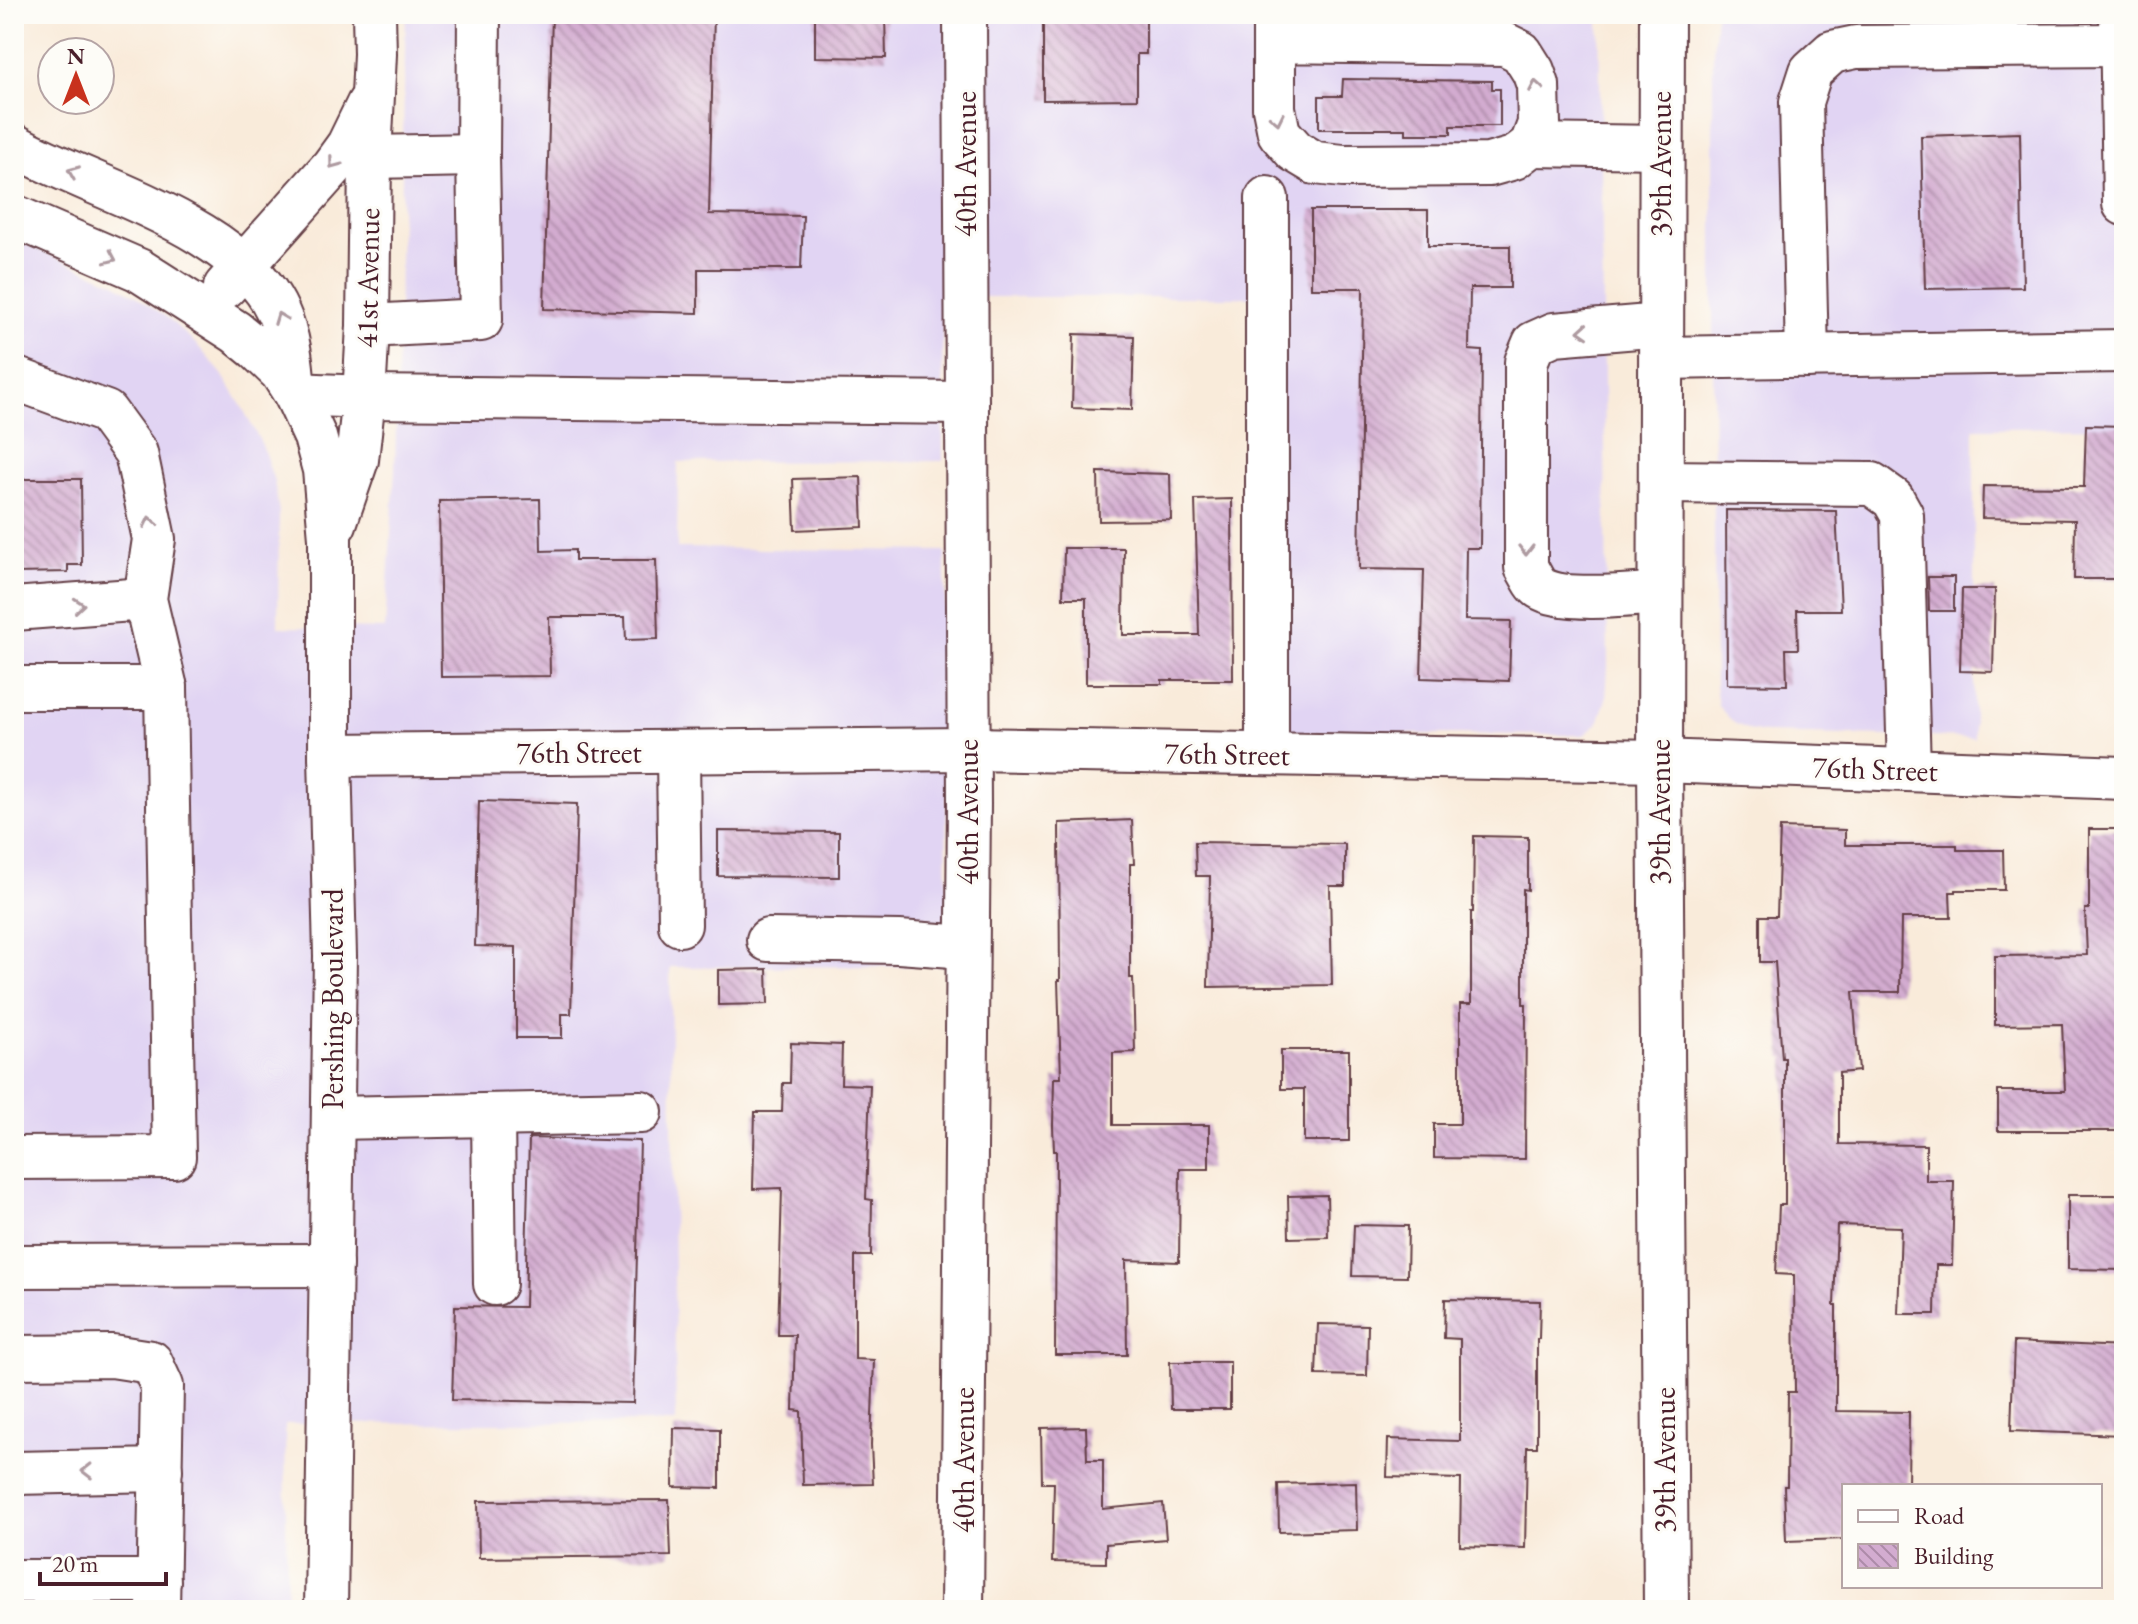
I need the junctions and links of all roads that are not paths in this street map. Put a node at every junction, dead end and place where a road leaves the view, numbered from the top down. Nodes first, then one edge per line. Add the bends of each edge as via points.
1 (374, 14) edge
2 (479, 14) edge
3 (965, 14) edge
4 (1662, 14) edge
5 (1274, 28) edge
6 (2121, 29) edge
7 (373, 96) junction
8 (14, 145) edge
9 (1531, 145) junction
10 (1661, 147) junction
11 (478, 155) junction
12 (370, 157) junction
13 (1267, 198) dead end
14 (2124, 204) edge
15 (14, 216) edge
16 (242, 266) junction
17 (204, 312) junction
18 (368, 326) junction
19 (1661, 342) junction
20 (2124, 351) edge
21 (1807, 356) junction
22 (14, 378) edge
23 (295, 394) junction
24 (364, 397) junction
25 (967, 403) junction
26 (1660, 482) junction
27 (330, 538) junction
28 (1660, 593) junction
29 (145, 599) junction
30 (14, 609) edge
31 (14, 688) edge
32 (166, 688) junction
33 (969, 749) junction
34 (678, 752) junction
35 (1267, 754) junction
36 (330, 755) junction
37 (1660, 761) junction
38 (1909, 770) junction
39 (2124, 778) edge
40 (680, 925) dead end
41 (768, 940) dead end
42 (967, 947) junction
43 (641, 1112) dead end
44 (493, 1115) junction
45 (333, 1118) junction
46 (14, 1158) edge
47 (331, 1265) junction
48 (14, 1266) edge
49 (495, 1284) dead end
50 (14, 1357) edge
51 (161, 1470) junction
52 (14, 1473) edge
53 (14, 1581) edge
54 (159, 1595) edge
55 (326, 1610) edge
56 (962, 1610) edge
57 (1666, 1610) edge

1 - 7 street, 41st Avenue
2 - 11 street
3 - 25 street, 40th Avenue
4 - 10 main road, 39th Avenue
9 -> 5 street via 1539,124 1538,85 1521,52 1505,44
5 -> 9 street via 1279,133 1315,163 1489,165 1514,158
6 - 14 street
6 - 21 street via 1856,47 1832,52 1811,71 1801,102
7 - 12 street, 41st Avenue
7 -> 16 street via 332,167
16 -> 8 street, Pershing Boulevard via 170,218
9 - 10 street
10 - 19 main road, 39th Avenue
11 - 12 street
11 - 18 street via 481,320
12 - 18 street, 41st Avenue
13 - 35 street
15 -> 17 street, Pershing Boulevard via 139,270
16 - 17 street
23 -> 16 street, Pershing Boulevard via 279,313
17 - 23 street, Pershing Boulevard via 270,360
18 - 24 street, 41st Avenue
19 - 21 street
19 - 26 main road, 39th Avenue
19 -> 28 street via 1554,334 1534,343 1526,362 1526,567 1538,587 1560,595
20 - 21 street
29 -> 22 street via 154,539 136,453 106,412
23 - 24 street
23 - 27 street, Pershing Boulevard via 324,470
24 - 25 street
24 - 27 street, 41st Avenue via 357,460
25 - 33 street, 40th Avenue
26 - 28 main road, 39th Avenue
26 - 38 street via 1872,484 1893,499 1902,515
27 - 36 street, Pershing Boulevard
28 - 37 main road, 39th Avenue
30 -> 29 street
29 - 32 street
31 - 32 street
32 - 46 street via 174,1157
33 - 34 street, 76th Street
33 - 35 street, 76th Street
33 - 42 street, 40th Avenue
34 - 36 street, 76th Street
34 - 40 street
35 - 37 street, 76th Street
36 - 45 street, Pershing Boulevard
37 - 38 street, 76th Street
37 - 57 main road, 39th Avenue
38 - 39 street, 76th Street
41 - 42 street
42 - 56 street, 40th Avenue
43 - 44 street
44 - 45 street
44 - 49 street
45 - 47 street, Pershing Boulevard
47 - 48 street
47 - 55 street, Pershing Boulevard
50 - 51 street via 112,1356 151,1362 162,1386
51 -> 52 street
51 - 54 street
53 - 54 street

